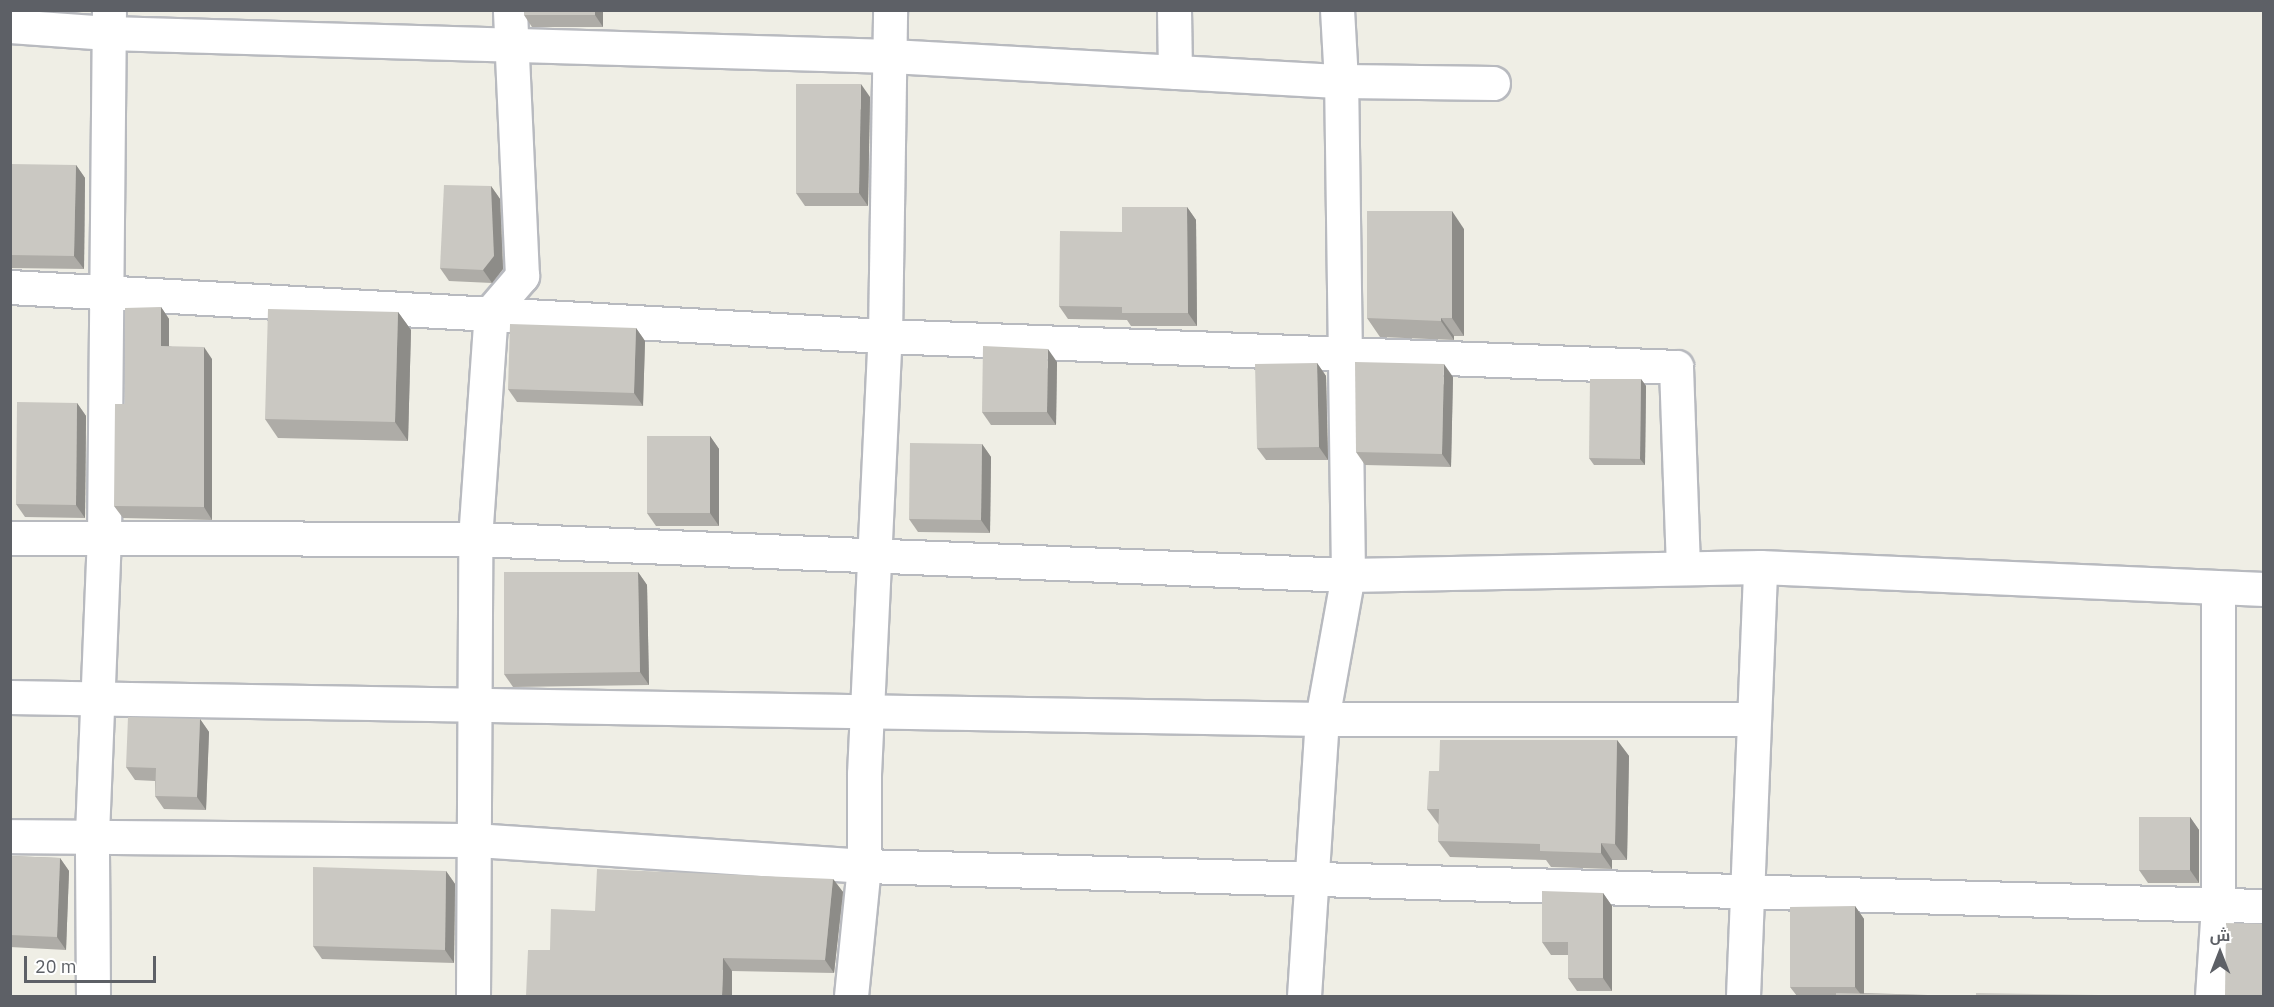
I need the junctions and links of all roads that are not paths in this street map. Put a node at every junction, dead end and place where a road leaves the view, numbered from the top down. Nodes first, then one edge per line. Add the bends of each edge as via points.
1 (510, 10) edge
2 (890, 10) edge
3 (1174, 10) edge
4 (1336, 10) edge
5 (108, 22) edge
6 (10, 26) edge
7 (510, 45) junction
8 (891, 56) junction
9 (1175, 72) junction
10 (1341, 81) junction
11 (1493, 83) dead end
12 (10, 287) edge
13 (106, 293) junction
14 (491, 312) junction
15 (885, 336) junction
16 (1344, 355) junction
17 (10, 538) edge
18 (104, 538) junction
19 (475, 538) junction
20 (876, 554) junction
21 (1683, 566) junction
22 (1760, 567) junction
23 (1348, 575) junction
24 (2218, 588) junction
25 (2264, 589) edge
26 (10, 697) edge
27 (100, 698) junction
28 (473, 706) junction
29 (870, 710) junction
30 (1322, 719) junction
31 (1751, 719) junction
32 (92, 834) junction
33 (10, 836) edge
34 (475, 840) junction
35 (864, 866) junction
36 (1313, 881) junction
37 (1746, 888) junction
38 (2218, 905) junction
39 (2264, 906) edge
40 (93, 996) edge
41 (473, 996) edge
42 (851, 996) edge
43 (1304, 996) edge
44 (1743, 996) edge
45 (2212, 996) edge

1 - 7 street
2 - 8 street
3 - 9 street
4 - 10 street
5 - 6 street
5 - 7 street
5 - 13 street
7 - 8 street
7 - 14 street via 522,276
8 - 9 street
8 - 15 street
9 - 10 street
10 - 11 street
10 - 16 street
12 - 13 street
13 - 14 street
13 - 18 street
14 - 15 street
14 - 19 street
15 - 16 street
15 - 20 street
16 - 21 street via 1676,367
16 - 23 street
17 - 18 street
18 - 19 street
18 - 27 street
19 - 20 street
19 - 28 street
20 - 23 street
20 - 29 street
21 - 22 street
21 - 23 street
22 - 24 street
22 - 31 street
23 - 30 street
24 - 25 street
24 - 38 street
26 - 27 street
27 - 28 street
27 - 32 street
28 - 29 street
28 - 34 street
29 - 30 street
29 - 35 street via 864,774
30 - 31 street
30 - 36 street
31 - 37 street
32 - 33 street
32 - 34 street
32 - 40 street
34 - 35 street
34 - 41 street
35 - 36 street
35 - 42 street
36 - 37 street
36 - 43 street
37 - 38 street
37 - 44 street
38 - 39 street
38 - 45 street

